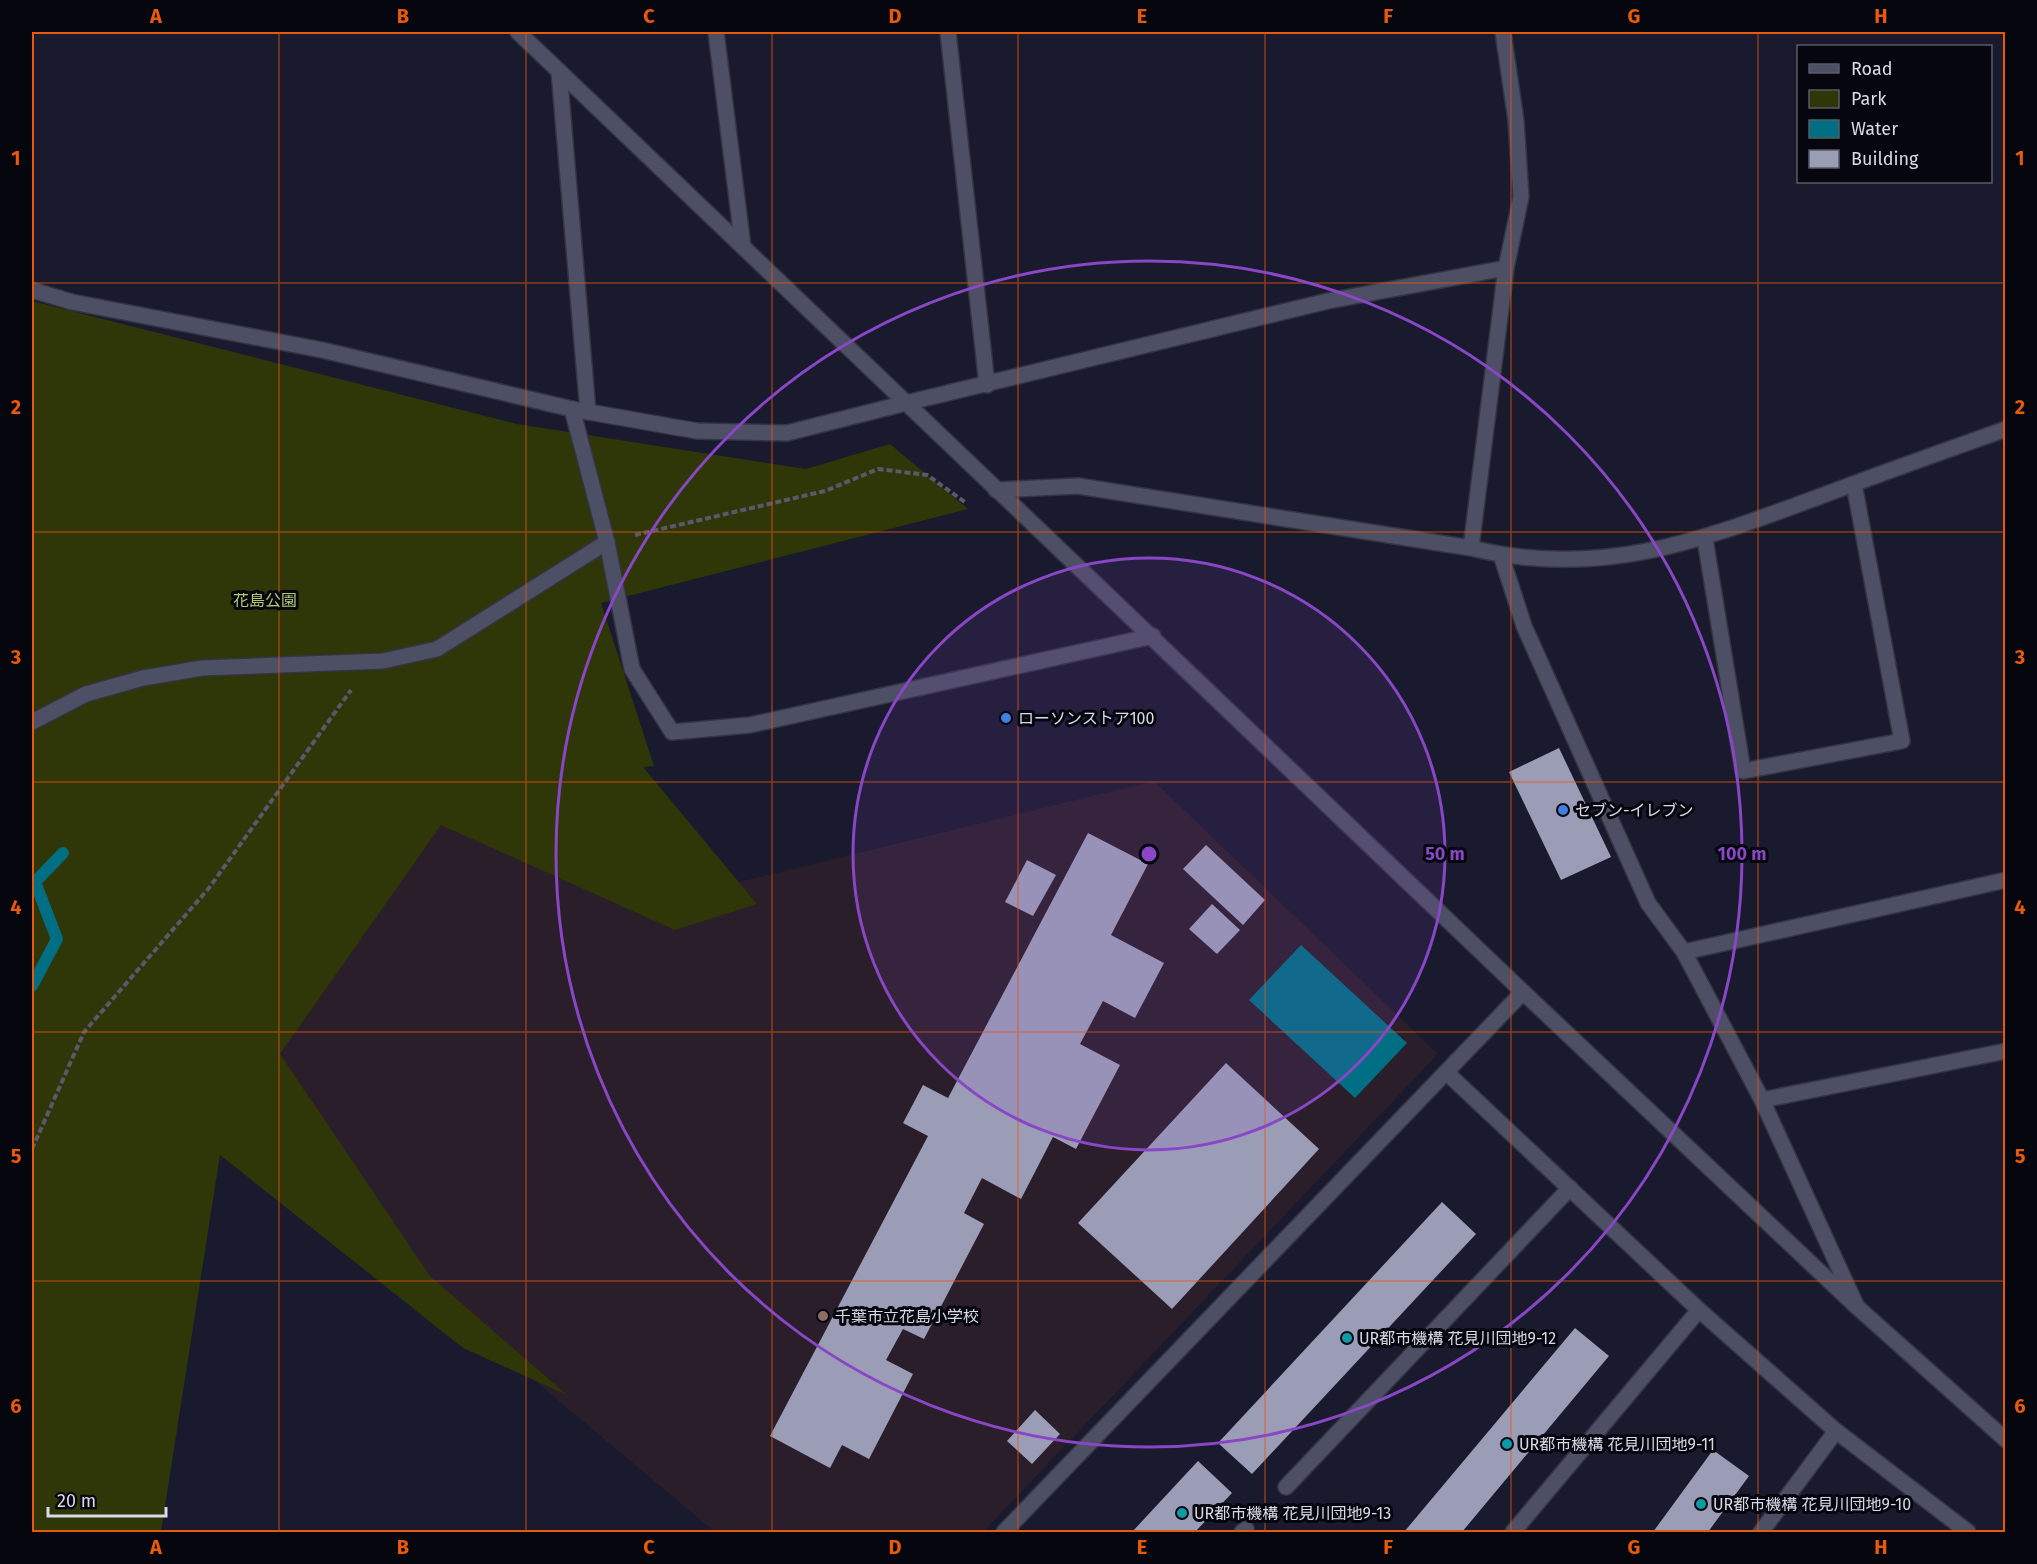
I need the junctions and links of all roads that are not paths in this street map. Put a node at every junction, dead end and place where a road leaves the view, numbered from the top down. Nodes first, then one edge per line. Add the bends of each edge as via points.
1 (716, 32) edge
2 (948, 32) edge
3 (1503, 32) edge
4 (526, 35) edge
5 (559, 71) junction
6 (743, 247) junction
7 (1506, 268) junction
8 (32, 290) edge
9 (987, 385) junction
10 (906, 403) junction
11 (572, 409) junction
12 (588, 412) junction
13 (2006, 429) edge
14 (1854, 484) junction
15 (996, 490) junction
16 (1705, 539) junction
17 (607, 542) junction
18 (1471, 548) junction
19 (1501, 555) junction
20 (1153, 636) junction
21 (32, 722) edge
22 (2006, 880) edge
23 (1684, 952) junction
24 (1523, 992) junction
25 (2006, 1051) edge
26 (1446, 1072) junction
27 (1762, 1100) junction
28 (1570, 1188) junction
29 (1856, 1306) junction
30 (1699, 1310) junction
31 (1836, 1431) junction
32 (2006, 1440) edge
33 (1286, 1487) dead end
34 (1004, 1533) edge
35 (1513, 1533) edge
36 (1761, 1533) edge
37 (1968, 1533) edge

1 - 6 street
2 - 9 street
3 - 7 street via 1516,121 1521,196
4 - 5 street
5 - 6 street
5 - 12 street
6 - 10 street
7 - 9 street via 1328,301
7 - 18 street
8 - 11 street via 72,302 322,350
9 - 10 street
10 - 12 street via 788,433 697,431
10 - 15 street
11 - 12 street
11 - 17 street
13 - 14 street
14 - 16 street
14 - 16 street via 1902,741 1743,771
15 - 18 street via 1078,486
15 - 20 street
16 - 19 street via 1634,555 1558,561
17 - 20 street via 632,669 672,732 750,725
17 - 21 street via 437,649 372,661 202,668 143,678 86,694
18 - 19 street
19 - 23 street via 1524,626 1648,903
20 - 24 street
22 - 23 street
23 - 27 street
24 - 26 street
24 - 29 street
25 - 27 street
26 - 28 street
26 - 34 street
27 - 29 street
28 - 30 street
28 - 33 street
29 - 32 street
30 - 31 street
30 - 35 street
31 - 36 street
31 - 37 street

